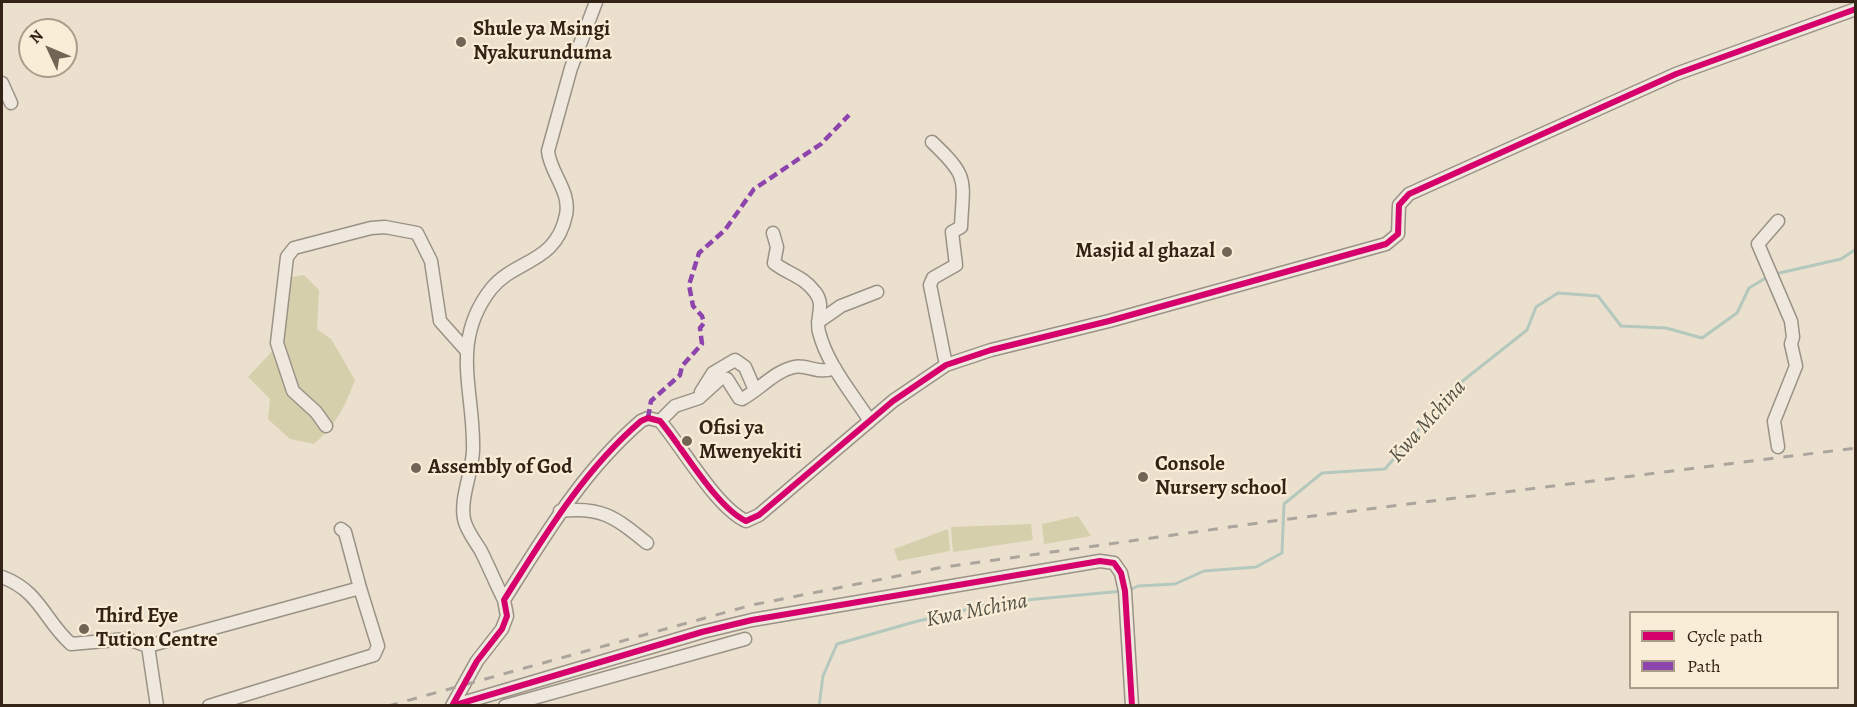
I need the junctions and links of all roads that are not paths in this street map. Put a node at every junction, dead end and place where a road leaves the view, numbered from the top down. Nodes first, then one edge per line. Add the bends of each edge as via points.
1 (597, 4) edge
2 (1856, 9) edge
3 (2, 82) edge
4 (11, 103) dead end
5 (932, 142) dead end
6 (1778, 221) dead end
7 (773, 232) dead end
8 (877, 292) dead end
9 (818, 322) junction
10 (465, 349) junction
11 (946, 365) junction
12 (835, 368) junction
13 (755, 390) junction
14 (694, 400) junction
15 (660, 421) junction
16 (870, 421) junction
17 (326, 426) dead end
18 (1778, 447) dead end
19 (560, 511) junction
20 (341, 529) dead end
21 (647, 543) dead end
22 (2, 577) edge
23 (360, 588) junction
24 (504, 600) junction
25 (745, 639) dead end
26 (148, 646) junction
27 (158, 705) edge
28 (209, 705) edge
29 (452, 705) edge
30 (505, 705) edge
31 (1132, 705) edge

1 - 10 street via 571,68 548,151 566,198 561,229 547,250 491,290
2 - 11 street via 1676,74 1414,192 1401,201 1400,229 1386,244
3 - 4 street
5 - 11 street via 954,164 965,191 961,227 952,232 956,265 936,276 930,285
6 - 18 street via 1758,244 1791,321 1796,366 1774,421
7 - 9 street via 777,247 774,263 792,271 815,292 821,303
8 - 9 street via 841,306
9 - 12 street via 819,334
10 - 17 street via 441,321 431,261 415,232 371,228 294,248 287,257 277,343 293,391
10 - 24 street via 473,447 465,521
11 - 16 street via 915,384
12 - 13 street via 822,372 795,366
12 - 16 street
13 - 14 street via 739,398 723,378
13 - 14 street via 746,366 735,360 713,373
14 - 15 street via 675,406
15 - 16 street via 711,488 746,521 759,515
15 - 19 street via 648,418 634,427 597,462
19 - 21 street via 585,508 606,514
19 - 24 street
20 - 23 street
22 - 26 street via 30,593 71,645 127,639
23 - 26 street
23 - 28 street via 378,645 374,655
24 - 29 street via 507,616 502,629 477,661
25 - 30 street
26 - 27 street
29 - 31 street via 702,632 764,618 1100,561 1114,564 1121,573

